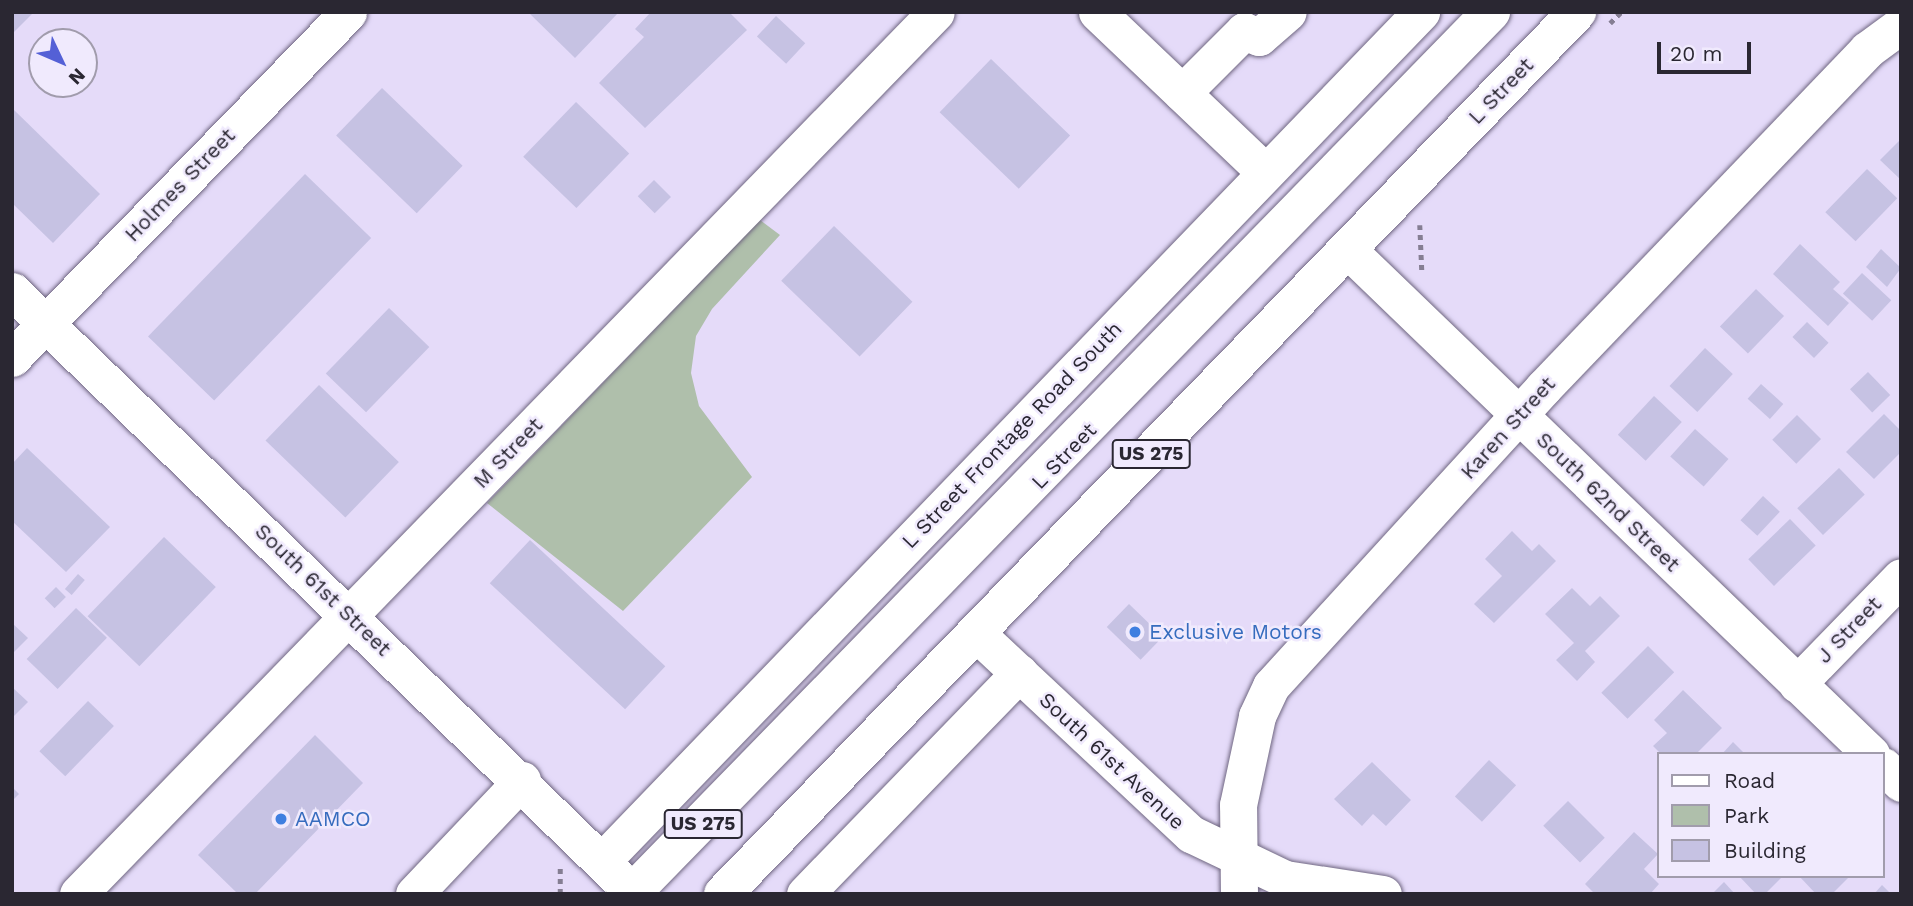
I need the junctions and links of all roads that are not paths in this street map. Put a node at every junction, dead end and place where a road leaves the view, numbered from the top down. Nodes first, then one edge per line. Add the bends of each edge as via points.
1 (348, 12) edge
2 (936, 12) edge
3 (1097, 12) edge
4 (1288, 12) edge
5 (1421, 12) edge
6 (1491, 12) edge
7 (1235, 21) edge
8 (1590, 22) edge
9 (1901, 25) edge
10 (1182, 93) junction
11 (1265, 173) junction
12 (1348, 249) junction
13 (12, 291) edge
14 (46, 323) junction
15 (12, 358) edge
16 (1519, 416) junction
17 (1901, 577) edge
18 (350, 616) junction
19 (977, 634) junction
20 (1018, 673) junction
21 (1797, 684) junction
22 (1869, 752) edge
23 (1885, 768) edge
24 (522, 780) junction
25 (1901, 783) edge
26 (604, 859) junction
27 (1238, 878) edge
28 (78, 894) edge
29 (414, 894) edge
30 (630, 894) edge
31 (723, 894) edge
32 (805, 894) edge
33 (1383, 894) edge

1 - 14 street, Holmes Street
2 - 18 street, M Street
3 - 10 street
4 - 7 street via 1259,37
5 - 11 street, L Street Frontage Road South
6 - 30 main road, L Street / US 275
7 - 10 street
8 - 12 main road, L Street / US 275
9 - 16 street, Karen Street via 1867,50
10 - 11 street
11 - 26 street, L Street Frontage Road South
12 - 16 street, South 62nd Street
12 - 19 main road, L Street / US 275
13 - 14 street, South 61st Street
14 - 15 street, Holmes Street
14 - 18 street, South 61st Street
16 - 21 street, South 62nd Street
16 - 27 street, Karen Street via 1271,686 1247,752
17 - 21 street, J Street
18 - 24 street, South 61st Street
18 - 28 street, M Street
19 - 20 street, South 61st Avenue
19 - 31 main road, L Street / US 275
20 - 27 street, South 61st Avenue
20 - 32 street
21 - 22 street, South 62nd Street
23 - 25 street
24 - 26 street, South 61st Street
24 - 29 street
26 - 30 street, South 61st Street
27 - 33 street, South 61st Avenue via 1286,879

